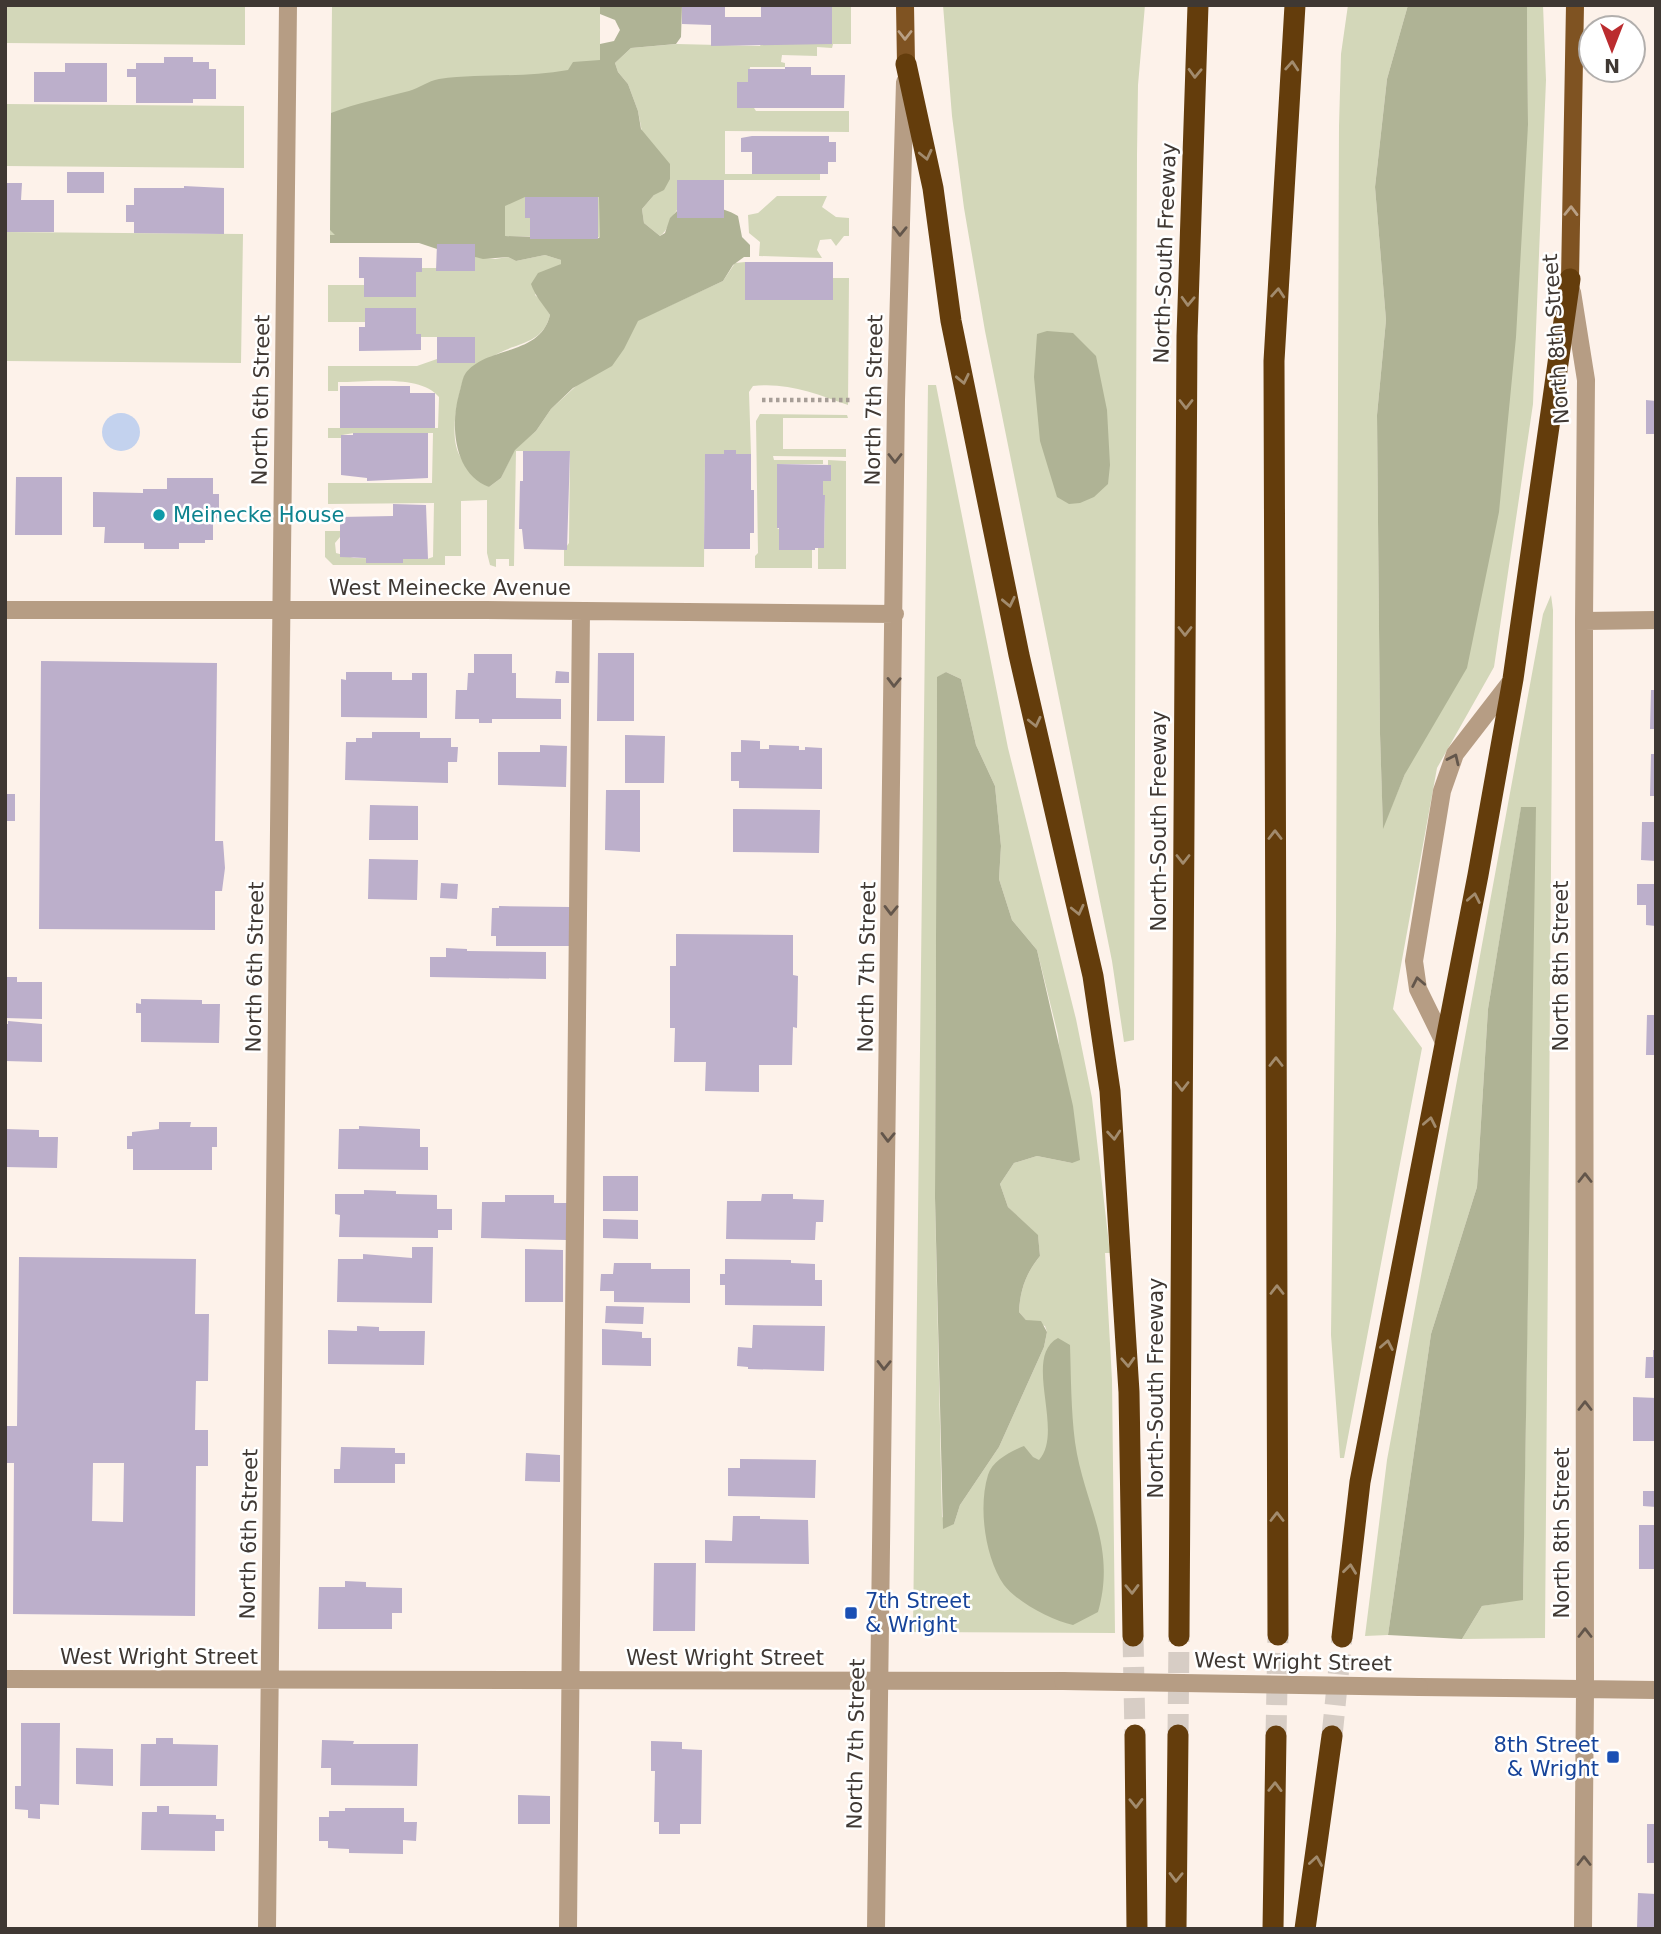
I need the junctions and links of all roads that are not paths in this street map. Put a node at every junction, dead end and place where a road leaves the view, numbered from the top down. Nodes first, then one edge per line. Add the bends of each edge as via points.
1 (288, 5) edge
2 (905, 5) edge
3 (1198, 5) edge
4 (1296, 5) edge
5 (1575, 5) edge
6 (905, 64) junction
7 (1570, 279) junction
8 (5, 610) edge
9 (282, 610) junction
10 (581, 611) junction
11 (895, 614) junction
12 (1656, 620) edge
13 (1584, 621) junction
14 (1513, 679) junction
15 (1446, 1044) junction
16 (1278, 1635) tunnel mouth
17 (1133, 1636) tunnel mouth
18 (1179, 1636) tunnel mouth
19 (1342, 1637) tunnel mouth
20 (5, 1679) edge
21 (880, 1680) junction
22 (270, 1681) junction
23 (571, 1681) junction
24 (1585, 1690) junction
25 (1656, 1690) edge
26 (1135, 1735) tunnel mouth
27 (1178, 1735) tunnel mouth
28 (1276, 1736) tunnel mouth
29 (1332, 1736) tunnel mouth
30 (267, 1929) edge
31 (568, 1929) edge
32 (876, 1929) edge
33 (1137, 1929) edge
34 (1176, 1929) edge
35 (1273, 1929) edge
36 (1305, 1929) edge
37 (1583, 1929) edge

1 - 9 street, North 6th Street
2 -> 6 main road, North 7th Street
3 -> 18 highway, North-South Freeway via 1186,335
16 -> 4 highway via 1274,361
7 -> 5 main road, North 8th Street
6 -> 11 street, North 7th Street
6 -> 17 highway via 933,188 951,321 1019,655 1093,976 1110,1091 1129,1392
7 - 13 street, North 8th Street via 1586,380
7 - 14 highway
8 - 9 street, West Meinecke Avenue
9 - 10 street, West Meinecke Avenue
9 - 22 street, North 6th Street
10 - 11 street, West Meinecke Avenue
10 - 23 street
11 -> 21 street, North 7th Street
12 - 13 street
24 -> 13 street, North 8th Street
15 -> 14 highway
15 -> 14 street via 1418,989 1414,961 1442,791 1455,754
19 -> 15 highway via 1360,1482
20 - 22 street, West Wright Street
21 - 23 street, West Wright Street
21 - 24 street, West Wright Street, bridge
21 - 32 street, North 7th Street
22 - 23 street, West Wright Street
22 - 30 street, North 6th Street
23 - 31 street
24 - 25 street, West Wright Street
37 -> 24 street, North 8th Street
26 -> 33 highway
27 -> 34 highway
35 -> 28 highway
36 -> 29 highway

